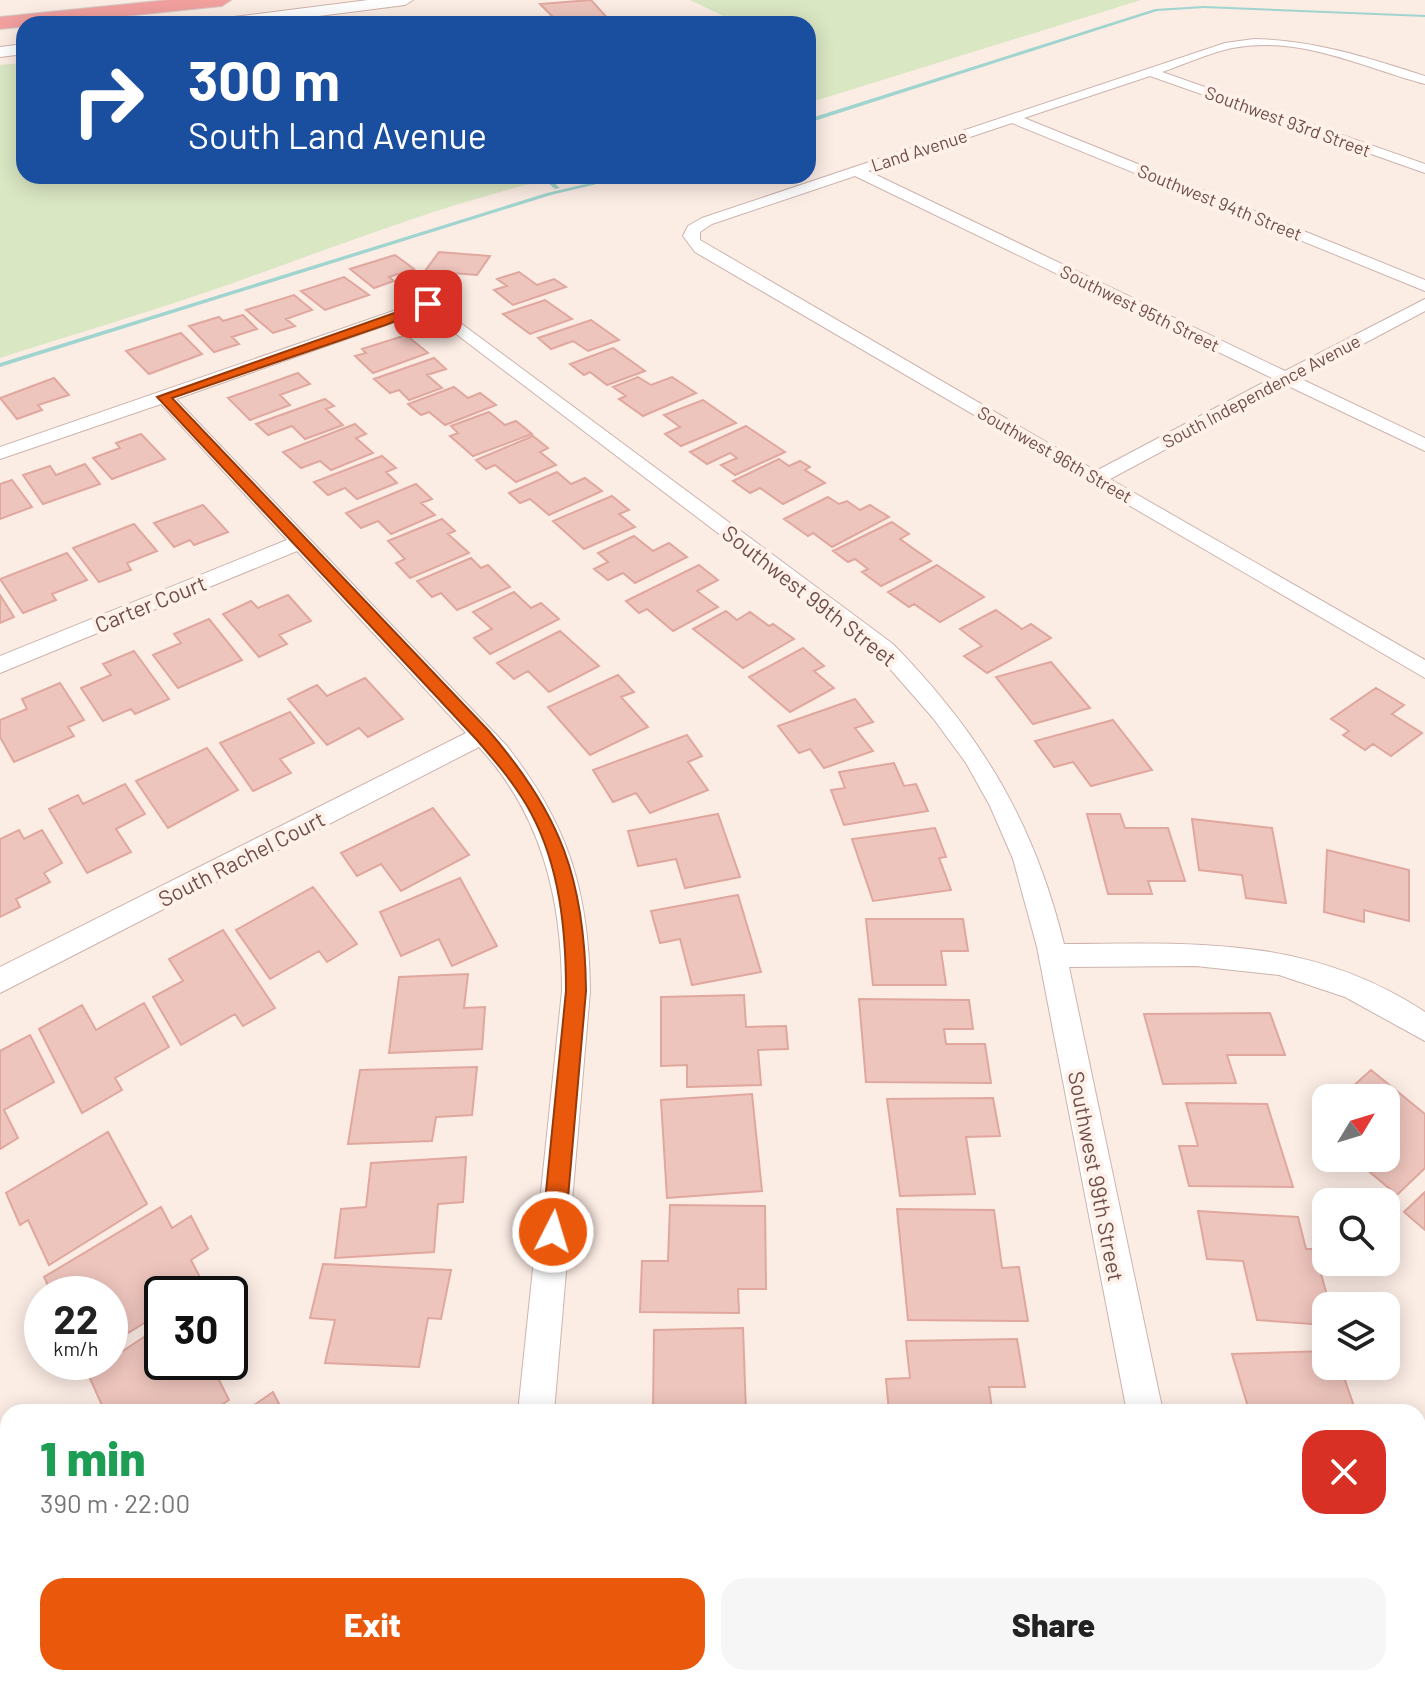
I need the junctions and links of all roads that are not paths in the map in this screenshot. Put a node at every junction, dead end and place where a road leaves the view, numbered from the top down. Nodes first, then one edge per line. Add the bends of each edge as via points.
1 (107, 0) edge
2 (222, 0) edge
3 (405, 0) edge
4 (0, 11) edge
5 (68, 16) edge
6 (280, 16) edge
7 (1151, 72) junction
8 (1425, 80) edge
9 (1014, 119) junction
10 (1425, 169) edge
11 (856, 171) junction
12 (690, 234) joint
13 (1425, 286) edge
14 (1425, 304) edge
15 (1285, 378) junction
16 (164, 397) junction
17 (1425, 445) edge
18 (0, 453) edge
19 (1097, 478) junction
20 (301, 542) junction
21 (0, 665) edge
22 (1425, 670) edge
23 (482, 735) junction
24 (1051, 956) junction
25 (0, 981) edge
26 (1425, 1028) edge
27 (537, 1404) edge
28 (1143, 1404) edge

1 - 4 highway
2 - 5 highway
3 - 6 main road
7 - 8 street, Land Avenue via 1229,45 1272,42 1327,50
7 - 9 street, Land Avenue
7 - 10 street, Southwest 93rd Street
9 - 11 street, Land Avenue
9 - 13 street, Southwest 94th Street
11 - 12 street, Land Avenue via 707,221
11 - 15 street, Southwest 95th Street
12 - 19 street, Southwest 96th Street via 700,249
14 - 15 street, South Independence Avenue
15 - 17 street, Southwest 95th Street
15 - 19 street, South Independence Avenue
16 - 18 street
16 - 20 street
16 - 24 street, Southwest 99th Street via 428,304 857,626 904,668 970,748 1000,801 1027,864
19 - 22 street, Southwest 96th Street
20 - 21 street, Carter Court
20 - 23 street
23 - 25 street, South Rachel Court
23 - 27 street via 528,791 550,834 567,886 576,952
24 - 26 street via 1218,956 1279,962 1369,995
24 - 28 street, Southwest 99th Street

